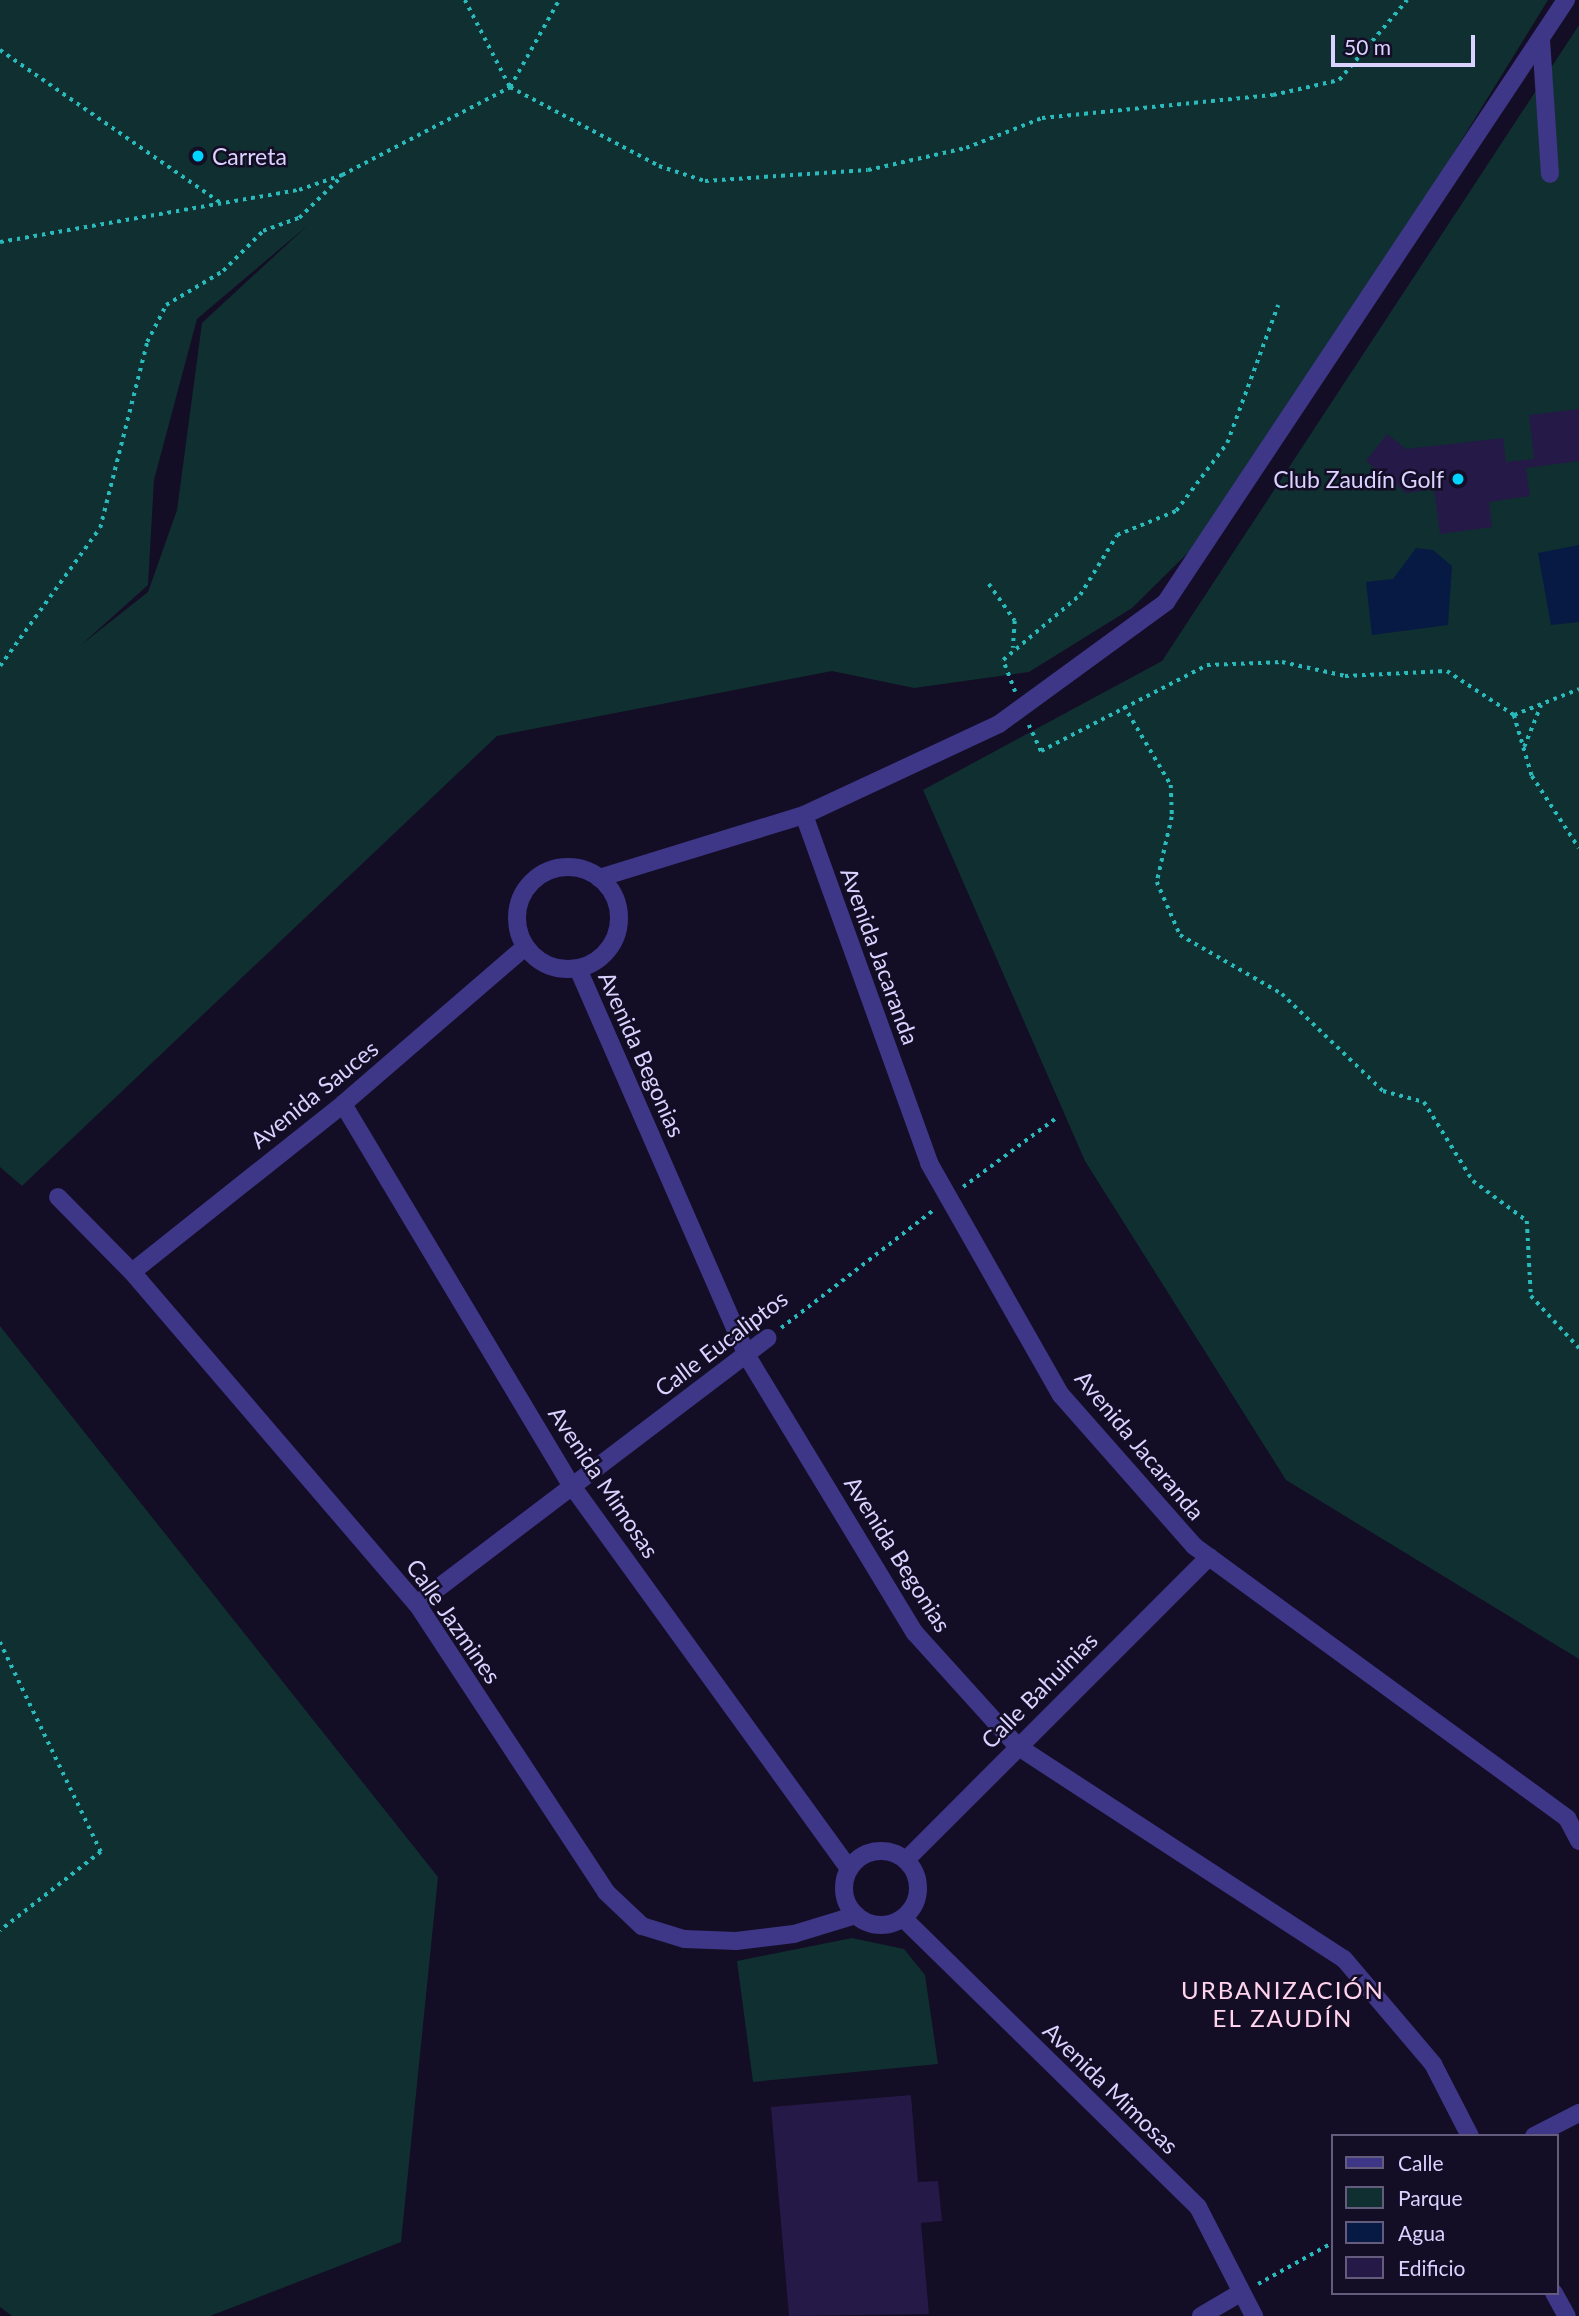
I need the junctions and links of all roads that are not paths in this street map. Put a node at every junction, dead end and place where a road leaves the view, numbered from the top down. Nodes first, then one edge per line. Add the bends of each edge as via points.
1 (1566, 0) edge
2 (1541, 39) junction
3 (1550, 174) dead end
4 (804, 815) junction
5 (599, 878) junction
6 (524, 948) junction
7 (579, 971) junction
8 (344, 1104) junction
9 (58, 1197) dead end
10 (132, 1272) junction
11 (768, 1338) road end
12 (747, 1356) junction
13 (572, 1486) junction
14 (1209, 1557) junction
15 (417, 1604) junction
16 (1017, 1746) junction
17 (1579, 1840) edge
18 (906, 1860) junction
19 (849, 1869) junction
20 (856, 1915) junction
21 (903, 1918) junction
22 (1579, 2113) edge
23 (1469, 2134) edge
24 (1538, 2134) edge
25 (1240, 2293) junction
26 (1555, 2295) edge
27 (1201, 2316) edge
28 (1254, 2316) edge
29 (1566, 2316) edge

1 - 2 street
2 - 3 street
2 - 4 street via 1166,602 1021,707
4 - 5 street
4 - 14 street, Avenida Jacaranda via 929,1163 1061,1395
5 - 6 street via 566,867 539,876 518,904
5 - 7 street via 617,904 619,922 607,950
6 - 7 street via 546,966
6 - 8 street, Avenida Sauces
7 - 12 street, Avenida Begonias
8 - 10 street, Avenida Sauces
8 - 13 street, Avenida Mimosas
9 - 10 street, Calle Jazmines
10 - 15 street, Calle Jazmines
11 - 12 street, Calle Eucaliptos
12 - 13 street, Calle Eucaliptos
12 - 16 street, Avenida Begonias via 915,1633
13 - 15 street, Calle Eucaliptos
13 - 19 street, Avenida Mimosas
14 - 16 street, Calle Bahuinias
14 - 17 street, Avenida Jacaranda via 1567,1818
15 - 20 street, Calle Jazmines via 606,1892 642,1926 684,1939 736,1941 794,1934
16 - 18 street, Calle Bahuinias
16 - 23 street, Avenida Begonias via 1344,1959 1433,2064
18 - 19 street via 873,1851
18 - 21 street via 919,1889
19 - 20 street via 845,1894
20 - 21 street via 880,1925
21 - 25 street, Avenida Mimosas via 1198,2207
22 - 24 street
25 - 27 street
25 - 28 street, Avenida Mimosas
26 - 29 street

